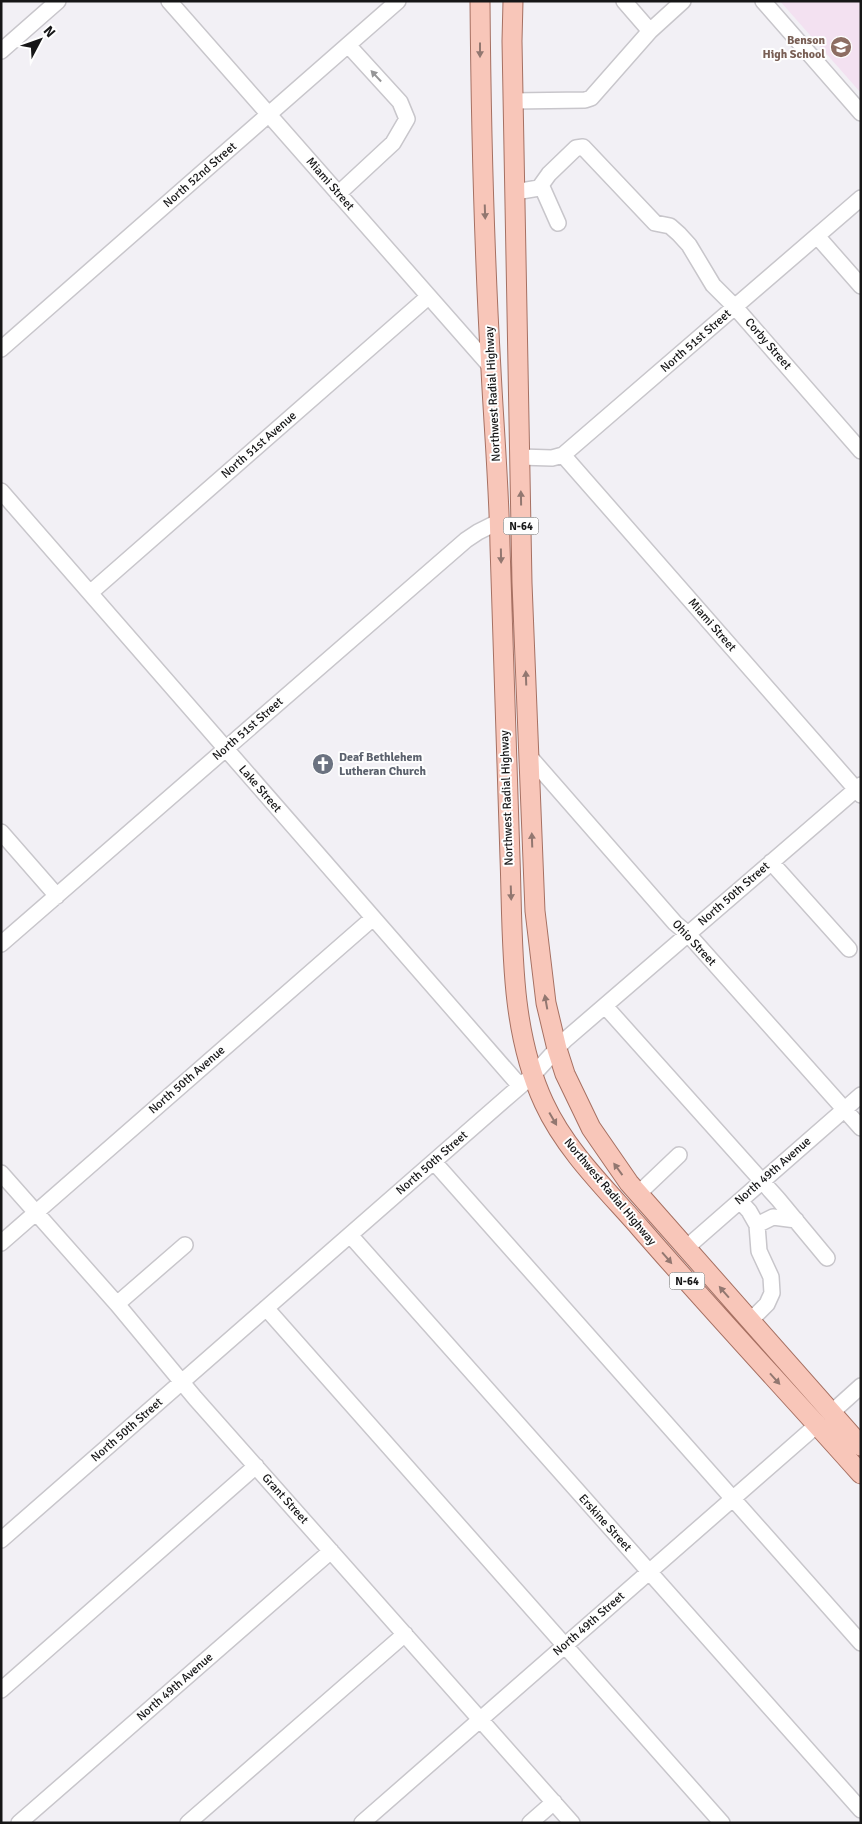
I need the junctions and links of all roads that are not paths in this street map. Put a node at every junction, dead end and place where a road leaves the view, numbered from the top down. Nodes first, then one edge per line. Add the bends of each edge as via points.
1 (58, 1) edge
2 (169, 1) edge
3 (398, 1) edge
4 (480, 1) edge
5 (513, 1) edge
6 (624, 1) edge
7 (683, 1) edge
8 (763, 1) edge
9 (650, 31) junction
10 (348, 45) junction
11 (1, 51) edge
12 (513, 101) junction
13 (861, 112) edge
14 (269, 115) junction
15 (542, 187) junction
16 (515, 192) junction
17 (338, 194) junction
18 (861, 198) edge
19 (558, 223) dead end
20 (817, 236) junction
21 (861, 286) edge
22 (428, 297) junction
23 (735, 307) junction
24 (1, 349) edge
25 (490, 367) junction
26 (861, 451) edge
27 (563, 455) junction
28 (520, 457) junction
29 (1, 490) edge
30 (500, 521) junction
31 (90, 593) junction
32 (226, 749) junction
33 (529, 756) junction
34 (859, 790) edge
35 (1, 832) edge
36 (771, 862) junction
37 (57, 896) junction
38 (373, 918) junction
39 (688, 934) junction
40 (1, 944) edge
41 (849, 949) dead end
42 (604, 1006) junction
43 (557, 1050) junction
44 (526, 1081) junction
45 (861, 1095) edge
46 (844, 1109) junction
47 (861, 1128) edge
48 (679, 1156) dead end
49 (434, 1162) junction
50 (1, 1173) edge
51 (761, 1182) junction
52 (638, 1194) junction
53 (740, 1200) junction
54 (36, 1212) junction
55 (796, 1220) junction
56 (757, 1225) junction
57 (350, 1235) junction
58 (1, 1243) edge
59 (185, 1245) dead end
60 (686, 1248) junction
61 (827, 1258) dead end
62 (117, 1304) junction
63 (266, 1308) junction
64 (750, 1321) junction
65 (183, 1382) junction
66 (861, 1386) edge
67 (831, 1413) junction
68 (817, 1425) junction
69 (861, 1446) edge
70 (256, 1466) junction
71 (861, 1474) edge
72 (732, 1500) junction
73 (1, 1540) edge
74 (331, 1551) junction
75 (649, 1572) junction
76 (405, 1634) junction
77 (861, 1643) edge
78 (565, 1645) junction
79 (1, 1690) edge
80 (480, 1719) junction
81 (554, 1802) junction
82 (861, 1810) edge
83 (19, 1823) edge
84 (188, 1823) edge
85 (362, 1823) edge
86 (530, 1823) edge
87 (572, 1823) edge
88 (722, 1823) edge

1 - 11 street
2 - 14 street, Miami Street
3 - 10 street, North 52nd Street
4 -> 25 main road, Northwest Radial Highway / N-64
5 - 12 main road, Northwest Radial Highway / N-64
6 - 9 street
7 - 9 street
8 - 13 street
9 - 12 street via 591,98
10 - 14 street, North 52nd Street
17 -> 10 street via 393,142 407,119 400,102
12 - 16 main road, Northwest Radial Highway / N-64
14 - 17 street, Miami Street
14 - 24 street, North 52nd Street
15 - 16 street
15 - 19 street
15 - 23 street, Corby Street via 549,174 576,148 583,147 655,223 670,226 680,234 713,285
16 - 28 main road, Northwest Radial Highway / N-64
17 - 22 street, Miami Street
18 - 20 street, North 51st Street
20 - 21 street
20 - 23 street, North 51st Street
22 - 25 street, Miami Street
22 - 31 street, North 51st Avenue
23 - 26 street, Corby Street
23 - 27 street, North 51st Street
25 - 30 main road, Northwest Radial Highway / N-64
27 - 28 street
27 - 34 street, Miami Street
33 -> 28 main road, Northwest Radial Highway / N-64
29 - 31 street, Lake Street
30 - 32 street, North 51st Street via 466,540
30 -> 44 main road, Northwest Radial Highway / N-64 via 514,969
31 - 32 street, Lake Street
32 - 37 street, North 51st Street
32 - 38 street, Lake Street
33 - 39 street, Ohio Street
43 -> 33 main road, Northwest Radial Highway / N-64 via 546,1003 535,911
34 - 36 street, North 50th Street
35 - 37 street
36 - 39 street, North 50th Street
36 - 41 street
37 - 40 street, North 51st Street
38 - 44 street, Lake Street
38 - 54 street, North 50th Avenue
39 - 42 street, North 50th Street
39 - 46 street, Ohio Street
42 - 43 street, North 50th Street
42 - 51 street
43 - 44 street, North 50th Street
52 -> 43 main road, Northwest Radial Highway / N-64 via 591,1128
44 - 49 street, North 50th Street
44 -> 68 main road, Northwest Radial Highway / N-64 via 580,1160
45 - 46 street, North 49th Avenue
46 - 47 street, Ohio Street
46 - 51 street, North 49th Avenue
48 - 52 street
49 - 57 street, North 50th Street
49 - 72 street
50 - 54 street, Grant Street
51 - 53 street, North 49th Avenue
51 - 55 street
52 - 60 main road, Northwest Radial Highway / N-64
53 - 56 street
53 - 60 street, North 49th Avenue
54 - 58 street, North 50th Avenue
54 - 62 street, Grant Street
55 - 56 street via 773,1217
55 - 61 street
56 - 64 street via 759,1251 771,1277 772,1293 767,1304
57 - 63 street, North 50th Street
57 - 75 street, Erskine Street
59 - 62 street
64 -> 60 main road, Northwest Radial Highway / N-64
62 - 65 street, Grant Street
63 - 65 street, North 50th Street
63 - 78 street
64 - 67 main road, Northwest Radial Highway / N-64
65 - 70 street, Grant Street
65 - 73 street, North 50th Street
66 - 67 street
67 - 69 main road, Northwest Radial Highway / N-64
68 - 71 main road, Northwest Radial Highway / N-64
68 - 72 street, North 49th Street
70 - 74 street, Grant Street
70 - 79 street
72 - 75 street, North 49th Street
72 - 77 street
74 - 76 street, Grant Street
74 - 83 street, North 49th Avenue
75 - 78 street, North 49th Street
75 - 82 street, Erskine Street
76 - 80 street, Grant Street
76 - 84 street
78 - 80 street, North 49th Street
78 - 88 street
80 - 81 street, Grant Street
80 - 85 street, North 49th Street
81 - 86 street
81 - 87 street, Grant Street

